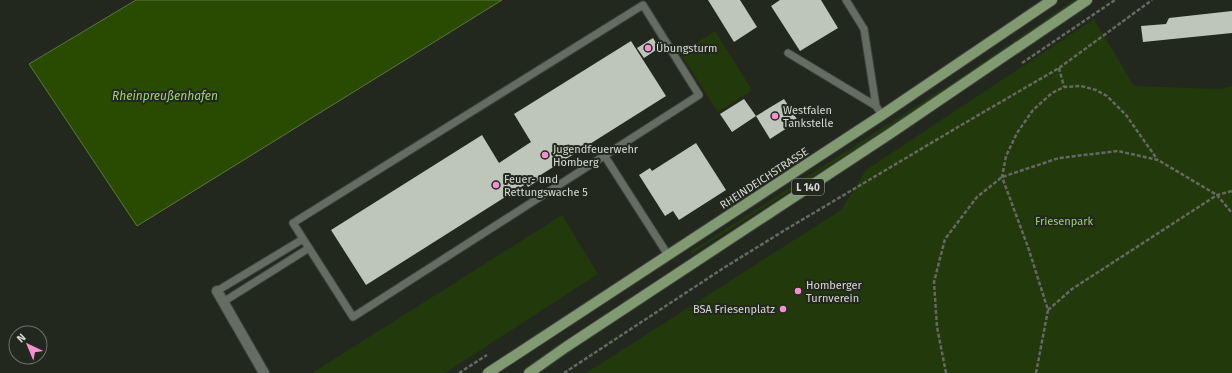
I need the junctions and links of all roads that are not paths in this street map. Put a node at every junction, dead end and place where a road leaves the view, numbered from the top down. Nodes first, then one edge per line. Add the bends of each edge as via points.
1 (846, 0) edge
2 (1052, 0) edge
3 (1087, 0) edge
4 (788, 52) dead end
5 (876, 106) junction
6 (882, 115) junction
7 (604, 155) junction
8 (304, 239) junction
9 (309, 248) junction
10 (668, 255) junction
11 (217, 292) joint
12 (223, 302) junction
13 (264, 373) edge
14 (488, 373) edge
15 (529, 373) edge

1 - 5 lane via 864,29
2 - 6 main road, RHEINDEICHSTRASSE / L 140
3 - 15 main road, L 140
4 - 5 lane
5 - 6 lane
6 - 10 main road, RHEINDEICHSTRASSE / L 140
7 - 8 lane via 699,95 644,5 293,223
7 - 9 lane via 353,317
7 - 10 lane
8 - 9 lane
8 - 11 lane
9 - 12 lane
10 - 14 main road, RHEINDEICHSTRASSE / L 140
11 - 12 street
12 - 13 street

